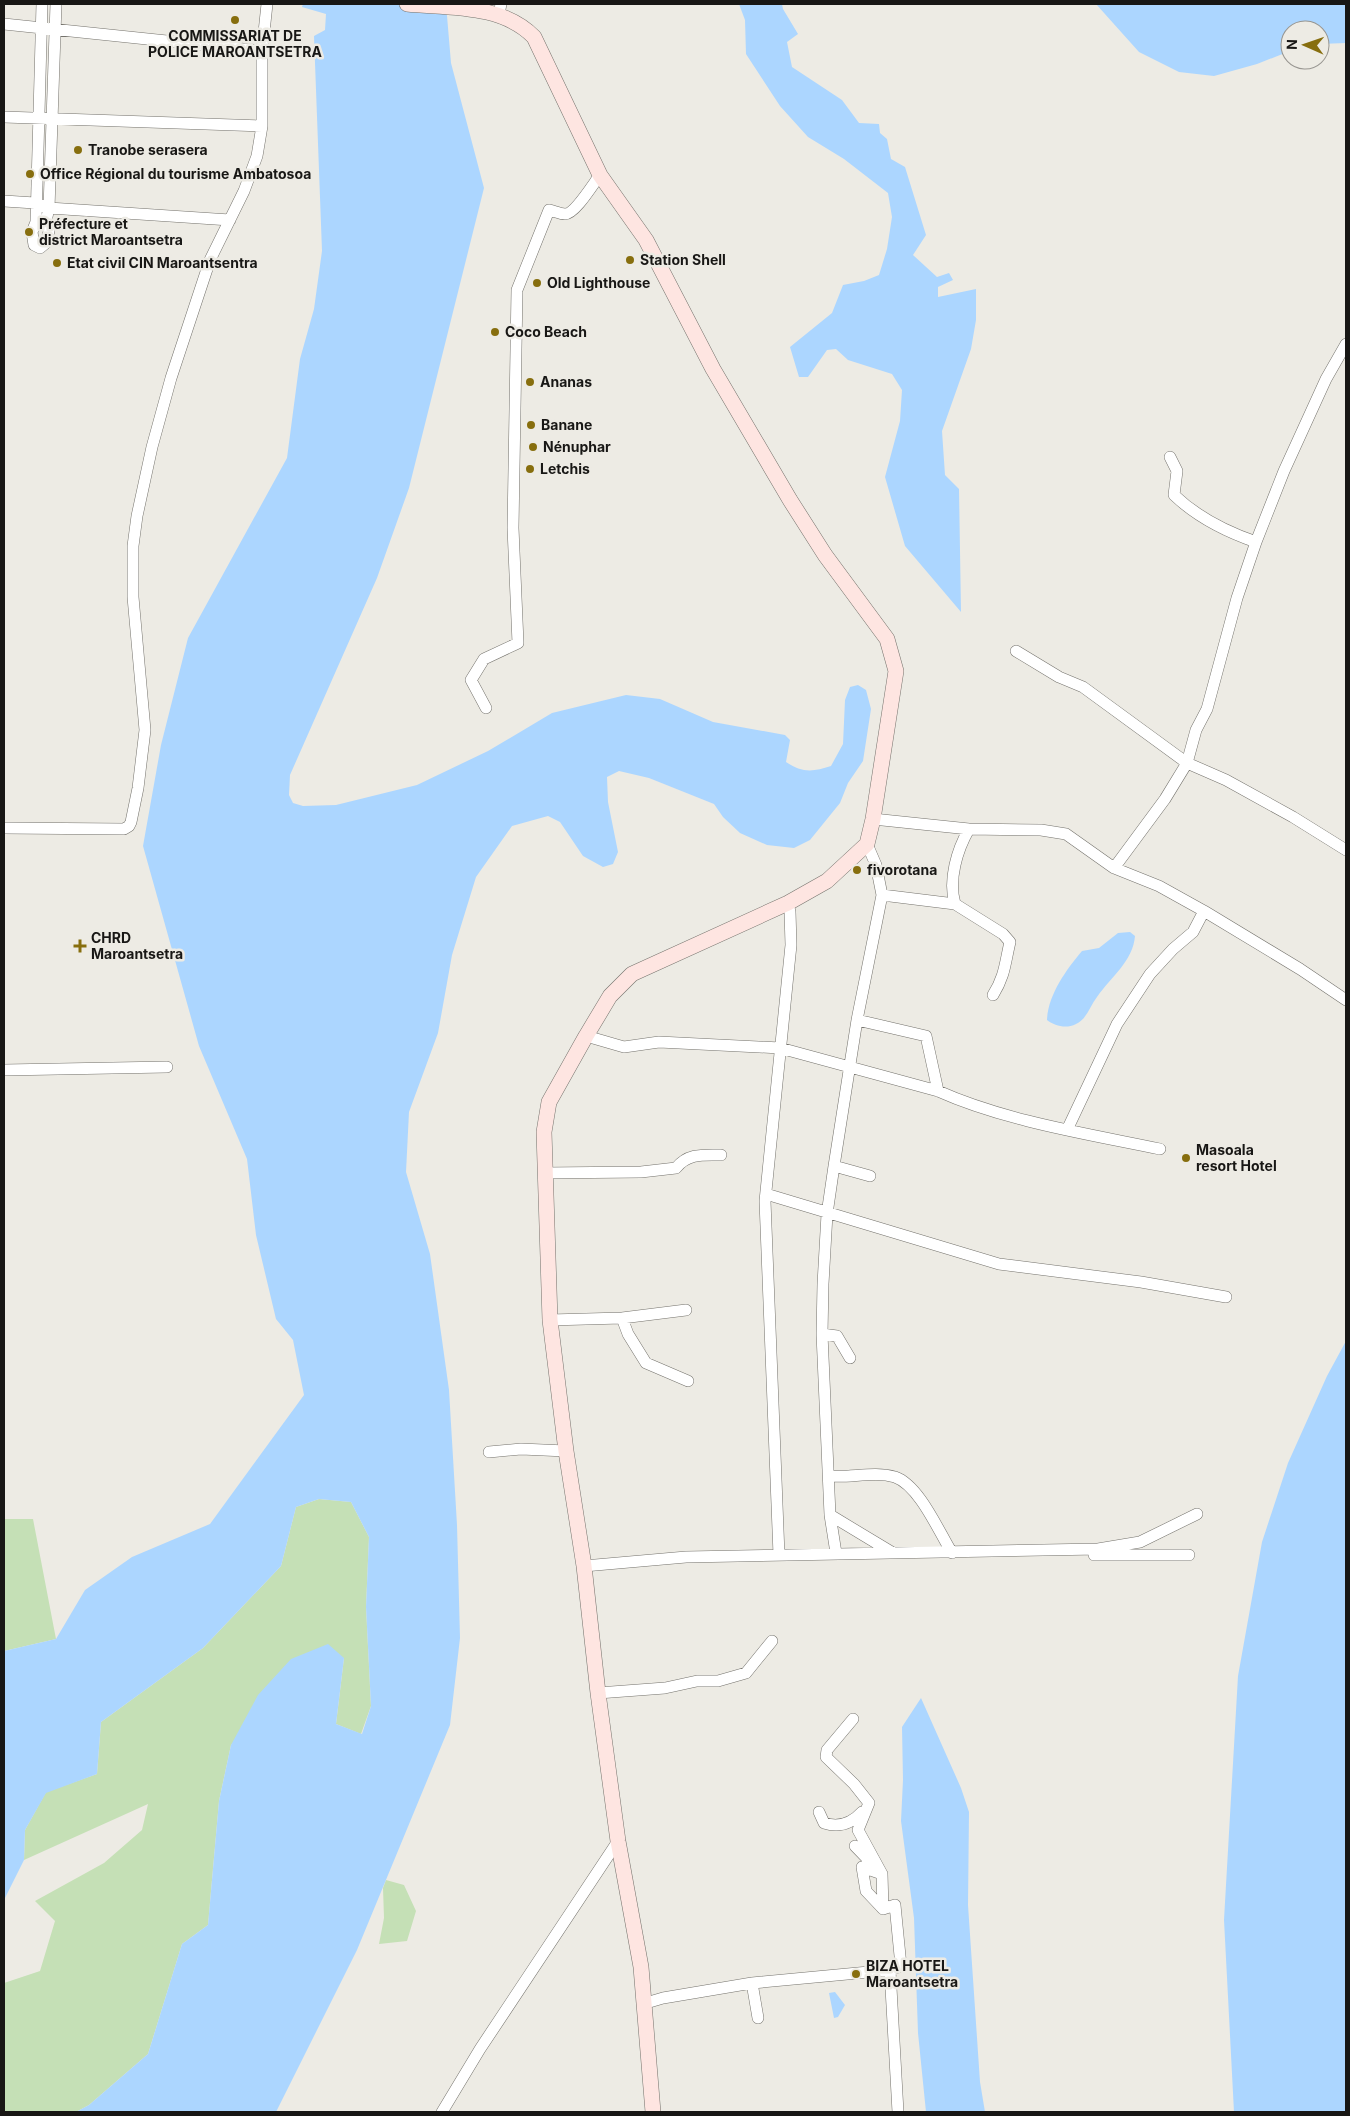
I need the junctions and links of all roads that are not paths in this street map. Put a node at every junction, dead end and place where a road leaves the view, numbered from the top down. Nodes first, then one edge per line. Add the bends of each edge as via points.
1 (42, 4) edge
2 (56, 4) edge
3 (267, 4) edge
4 (407, 4) edge
5 (500, 9) edge
6 (4, 24) edge
7 (41, 28) junction
8 (54, 28) junction
9 (262, 51) junction
10 (4, 117) edge
11 (38, 117) junction
12 (50, 117) junction
13 (262, 126) junction
14 (600, 175) junction
15 (4, 201) edge
16 (35, 203) junction
17 (49, 208) junction
18 (230, 220) junction
19 (1346, 344) edge
20 (1170, 457) dead end
21 (1256, 542) junction
22 (1016, 651) dead end
23 (486, 708) dead end
24 (1187, 763) junction
25 (873, 819) junction
26 (4, 828) edge
27 (969, 829) junction
28 (866, 844) junction
29 (1346, 850) edge
30 (1114, 868) junction
31 (882, 894) junction
32 (788, 903) junction
33 (955, 904) junction
34 (1204, 911) junction
35 (993, 996) dead end
36 (1346, 1000) edge
37 (857, 1020) junction
38 (586, 1036) junction
39 (780, 1048) junction
40 (167, 1067) dead end
41 (850, 1069) junction
42 (4, 1070) edge
43 (938, 1091) junction
44 (1067, 1130) junction
45 (1160, 1149) dead end
46 (721, 1155) dead end
47 (834, 1166) junction
48 (544, 1173) junction
49 (870, 1176) dead end
50 (766, 1194) junction
51 (827, 1214) junction
52 (1226, 1297) dead end
53 (686, 1310) dead end
54 (622, 1318) junction
55 (550, 1320) junction
56 (822, 1334) junction
57 (850, 1358) dead end
58 (688, 1380) dead end
59 (566, 1451) junction
60 (489, 1452) dead end
61 (830, 1476) junction
62 (1197, 1514) dead end
63 (830, 1515) junction
64 (1050, 1549) junction
65 (836, 1553) junction
66 (892, 1553) junction
67 (952, 1553) junction
68 (779, 1555) junction
69 (1189, 1555) dead end
70 (584, 1566) junction
71 (772, 1641) dead end
72 (598, 1693) junction
73 (853, 1719) dead end
74 (869, 1803) junction
75 (819, 1812) dead end
76 (618, 1841) junction
77 (855, 1846) dead end
78 (882, 1874) junction
79 (883, 1909) junction
80 (890, 1970) junction
81 (752, 1984) junction
82 (646, 2004) junction
83 (758, 2018) dead end
84 (442, 2112) edge
85 (653, 2112) edge
86 (898, 2112) edge

1 - 7 street
2 - 8 street
3 - 9 street
4 - 5 main road via 472,10
5 - 14 main road via 534,37
6 - 7 street
7 - 8 street
7 - 11 street
8 - 9 street
8 - 12 street
9 - 13 street
10 - 11 street
11 - 12 street
11 - 16 street
12 - 13 street
12 - 17 street
13 - 18 street via 254,168
14 - 23 street via 575,210 567,214 549,210 517,290 513,528 518,642 484,660 471,680
14 - 25 main road via 646,240 713,368 824,555 887,639 896,671
15 - 16 street
16 - 17 street
16 - 17 street via 36,222 32,239 35,247 42,247 48,240 46,221
17 - 18 street
18 - 26 street via 210,260 171,378 137,516 133,597 145,730 131,822 124,829
19 - 21 street via 1326,379
20 - 21 street via 1177,471 1174,495 1186,507 1231,533
21 - 24 street via 1207,709 1196,730
22 - 24 street via 1083,687
24 - 29 street via 1285,812
24 - 30 street
25 - 27 street
25 - 28 main road
27 - 30 street via 1041,830 1066,834
27 - 33 street via 956,858 952,894
28 - 31 street via 876,865
28 - 32 main road via 827,881
30 - 34 street via 1159,886
31 - 33 street
31 - 37 street
32 - 38 main road via 632,974 610,996
32 - 39 street via 791,945
33 - 35 street via 1003,934 1010,942 1006,968
34 - 36 street
34 - 44 street via 1192,932 1150,974 1117,1024
37 - 41 street
37 - 43 street via 926,1036
38 - 39 street via 624,1047 659,1042
38 - 48 main road via 549,1102 544,1132
39 - 41 street
39 - 50 street
40 - 42 street
41 - 43 street
41 - 47 street
43 - 44 street via 961,1102
44 - 45 street
46 - 48 street via 695,1155 683,1159 676,1168 650,1171
47 - 49 street
47 - 51 street
48 - 55 main road
50 - 51 street
50 - 68 street
51 - 52 street via 999,1264 1141,1282
51 - 56 street
53 - 54 street
54 - 55 street
54 - 58 street via 646,1362
55 - 59 main road
56 - 57 street via 837,1336
56 - 61 street
59 - 60 street via 521,1449
59 - 70 main road
61 - 63 street
61 - 67 street via 896,1478 917,1493
62 - 64 street via 1140,1542 1098,1549
63 - 65 street
63 - 66 street
64 - 67 street
64 - 69 street via 1097,1556
65 - 66 street
65 - 68 street
66 - 67 street
68 - 70 street via 686,1557
70 - 72 main road
71 - 72 street via 746,1673 718,1681
72 - 76 main road
73 - 74 street via 827,1750 826,1757
74 - 75 street via 854,1822 834,1826 824,1823
74 - 78 street via 858,1830
76 - 82 main road
76 - 84 street
77 - 78 street
78 - 79 street
78 - 79 street via 862,1866 866,1891
79 - 80 street via 895,1905 901,1952 901,1966
80 - 81 street
80 - 86 street
81 - 82 street via 663,1998
81 - 83 street
82 - 85 main road

